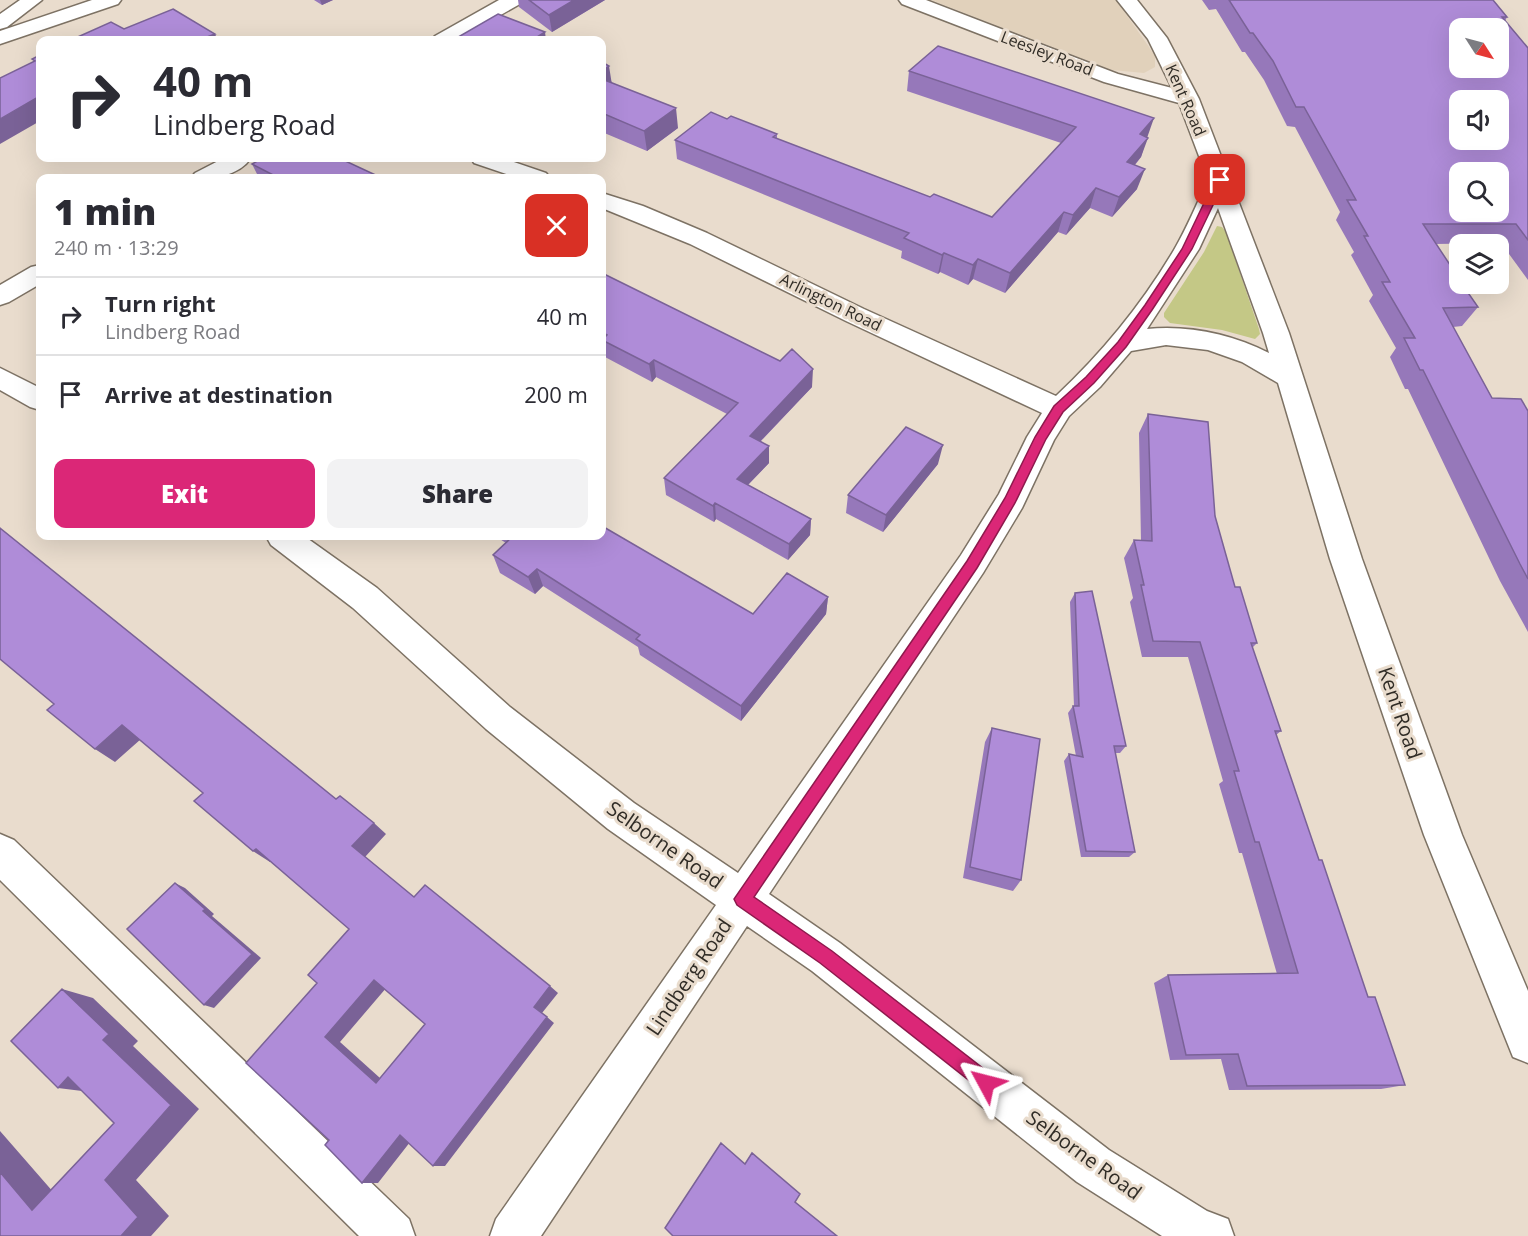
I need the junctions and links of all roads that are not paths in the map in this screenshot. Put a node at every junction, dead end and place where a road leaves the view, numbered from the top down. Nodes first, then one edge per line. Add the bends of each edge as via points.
1 (32, 0) edge
2 (111, 0) edge
3 (513, 0) edge
4 (909, 0) edge
5 (1127, 0) edge
6 (0, 23) edge
7 (449, 36) edge
8 (0, 38) edge
9 (1188, 99) junction
10 (233, 162) edge
11 (493, 162) edge
12 (210, 174) edge
13 (527, 174) edge
14 (1220, 180) junction
15 (606, 201) edge
16 (36, 275) edge
17 (0, 296) edge
18 (1122, 344) junction
19 (0, 378) edge
20 (1290, 378) junction
21 (36, 398) edge
22 (1059, 409) junction
23 (287, 540) edge
24 (0, 853) edge
25 (742, 899) junction
26 (1528, 1042) edge
27 (392, 1236) edge
28 (513, 1236) edge
29 (1211, 1236) edge

1 - 6 street
2 - 8 street
3 - 7 street
4 - 9 street, Leesley Road via 1111,78
5 - 9 street, Kent Road via 1157,38
9 - 14 street, Kent Road
10 - 12 street
11 - 13 street
14 - 18 street, Lindberg Road via 1187,249
14 - 20 street, Kent Road
15 - 22 street, Arlington Road via 651,216
16 - 17 street
18 - 20 street via 1158,335 1204,339 1246,352
18 - 22 street, Lindberg Road
19 - 21 street
20 - 26 street, Kent Road via 1346,559 1443,835
22 - 25 street, Lindberg Road via 972,564
23 - 25 street, Selborne Road via 365,598 498,718 603,802
24 - 27 street
25 - 28 street, Lindberg Road
25 - 29 street, Selborne Road via 826,957 1093,1166

